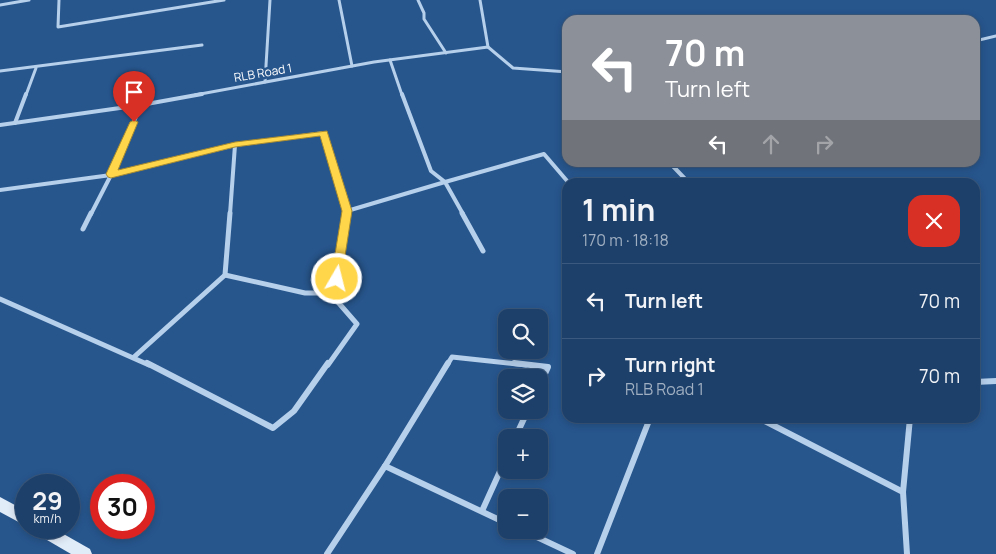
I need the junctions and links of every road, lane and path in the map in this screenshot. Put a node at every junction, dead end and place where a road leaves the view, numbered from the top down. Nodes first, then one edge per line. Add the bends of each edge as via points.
1 (29, 0) edge
2 (58, 0) edge
3 (224, 0) edge
4 (270, 0) edge
5 (340, 0) edge
6 (418, 0) edge
7 (480, 0) edge
8 (0, 5) edge
9 (996, 36) edge
10 (980, 40) edge
11 (202, 45) dead end
12 (488, 47) junction
13 (446, 52) junction
14 (390, 60) junction
15 (352, 66) junction
16 (36, 68) junction
17 (0, 71) edge
18 (562, 72) edge
19 (265, 82) junction
20 (141, 105) junction
21 (15, 123) junction
22 (0, 125) edge
23 (235, 145) junction
24 (674, 167) edge
25 (111, 174) junction
26 (565, 178) edge
27 (684, 178) edge
28 (445, 182) junction
29 (0, 190) edge
30 (347, 211) junction
31 (83, 229) dead end
32 (483, 251) dead end
33 (225, 275) junction
34 (330, 293) junction
35 (0, 299) edge
36 (134, 357) junction
37 (548, 369) edge
38 (996, 381) edge
39 (980, 382) edge
40 (648, 423) edge
41 (769, 423) edge
42 (910, 423) edge
43 (385, 466) junction
44 (498, 476) edge
45 (903, 492) junction
46 (0, 504) edge
47 (482, 511) junction
48 (15, 513) edge
49 (498, 519) edge
50 (59, 539) edge
51 (541, 539) edge
52 (84, 554) edge
53 (327, 554) edge
54 (573, 554) edge
55 (597, 554) edge
56 (907, 554) edge

1 - 8 street
2 - 3 street via 58,27
4 - 19 street
5 - 15 street
6 - 13 street via 424,18
7 - 12 street
9 - 10 street
11 - 16 street
12 - 13 street, RLB Road 1
12 - 18 street via 513,68
13 - 14 street, RLB Road 1
14 - 15 street, RLB Road 1
14 - 28 street via 423,154 431,171
15 - 19 street, RLB Road 1
16 - 17 street
16 - 21 street
19 - 20 street, RLB Road 1
20 - 21 street, RLB Road 1
20 - 25 street
21 - 22 street, RLB Road 1
23 - 25 street
23 - 30 street via 324,133
23 - 33 street
24 - 27 street
25 - 29 street
25 - 31 street
26 - 28 street via 544,154
28 - 30 street
28 - 32 street
30 - 34 street via 337,279
33 - 34 street via 305,292
33 - 36 street
34 - 36 street via 357,324 294,411 272,428
35 - 36 street
37 - 43 street via 452,357
38 - 39 street
40 - 55 street
41 - 45 street
42 - 45 street
43 - 47 street
43 - 53 street
44 - 47 street
45 - 56 street
46 - 48 street
47 - 49 street
50 - 52 street
51 - 54 street

